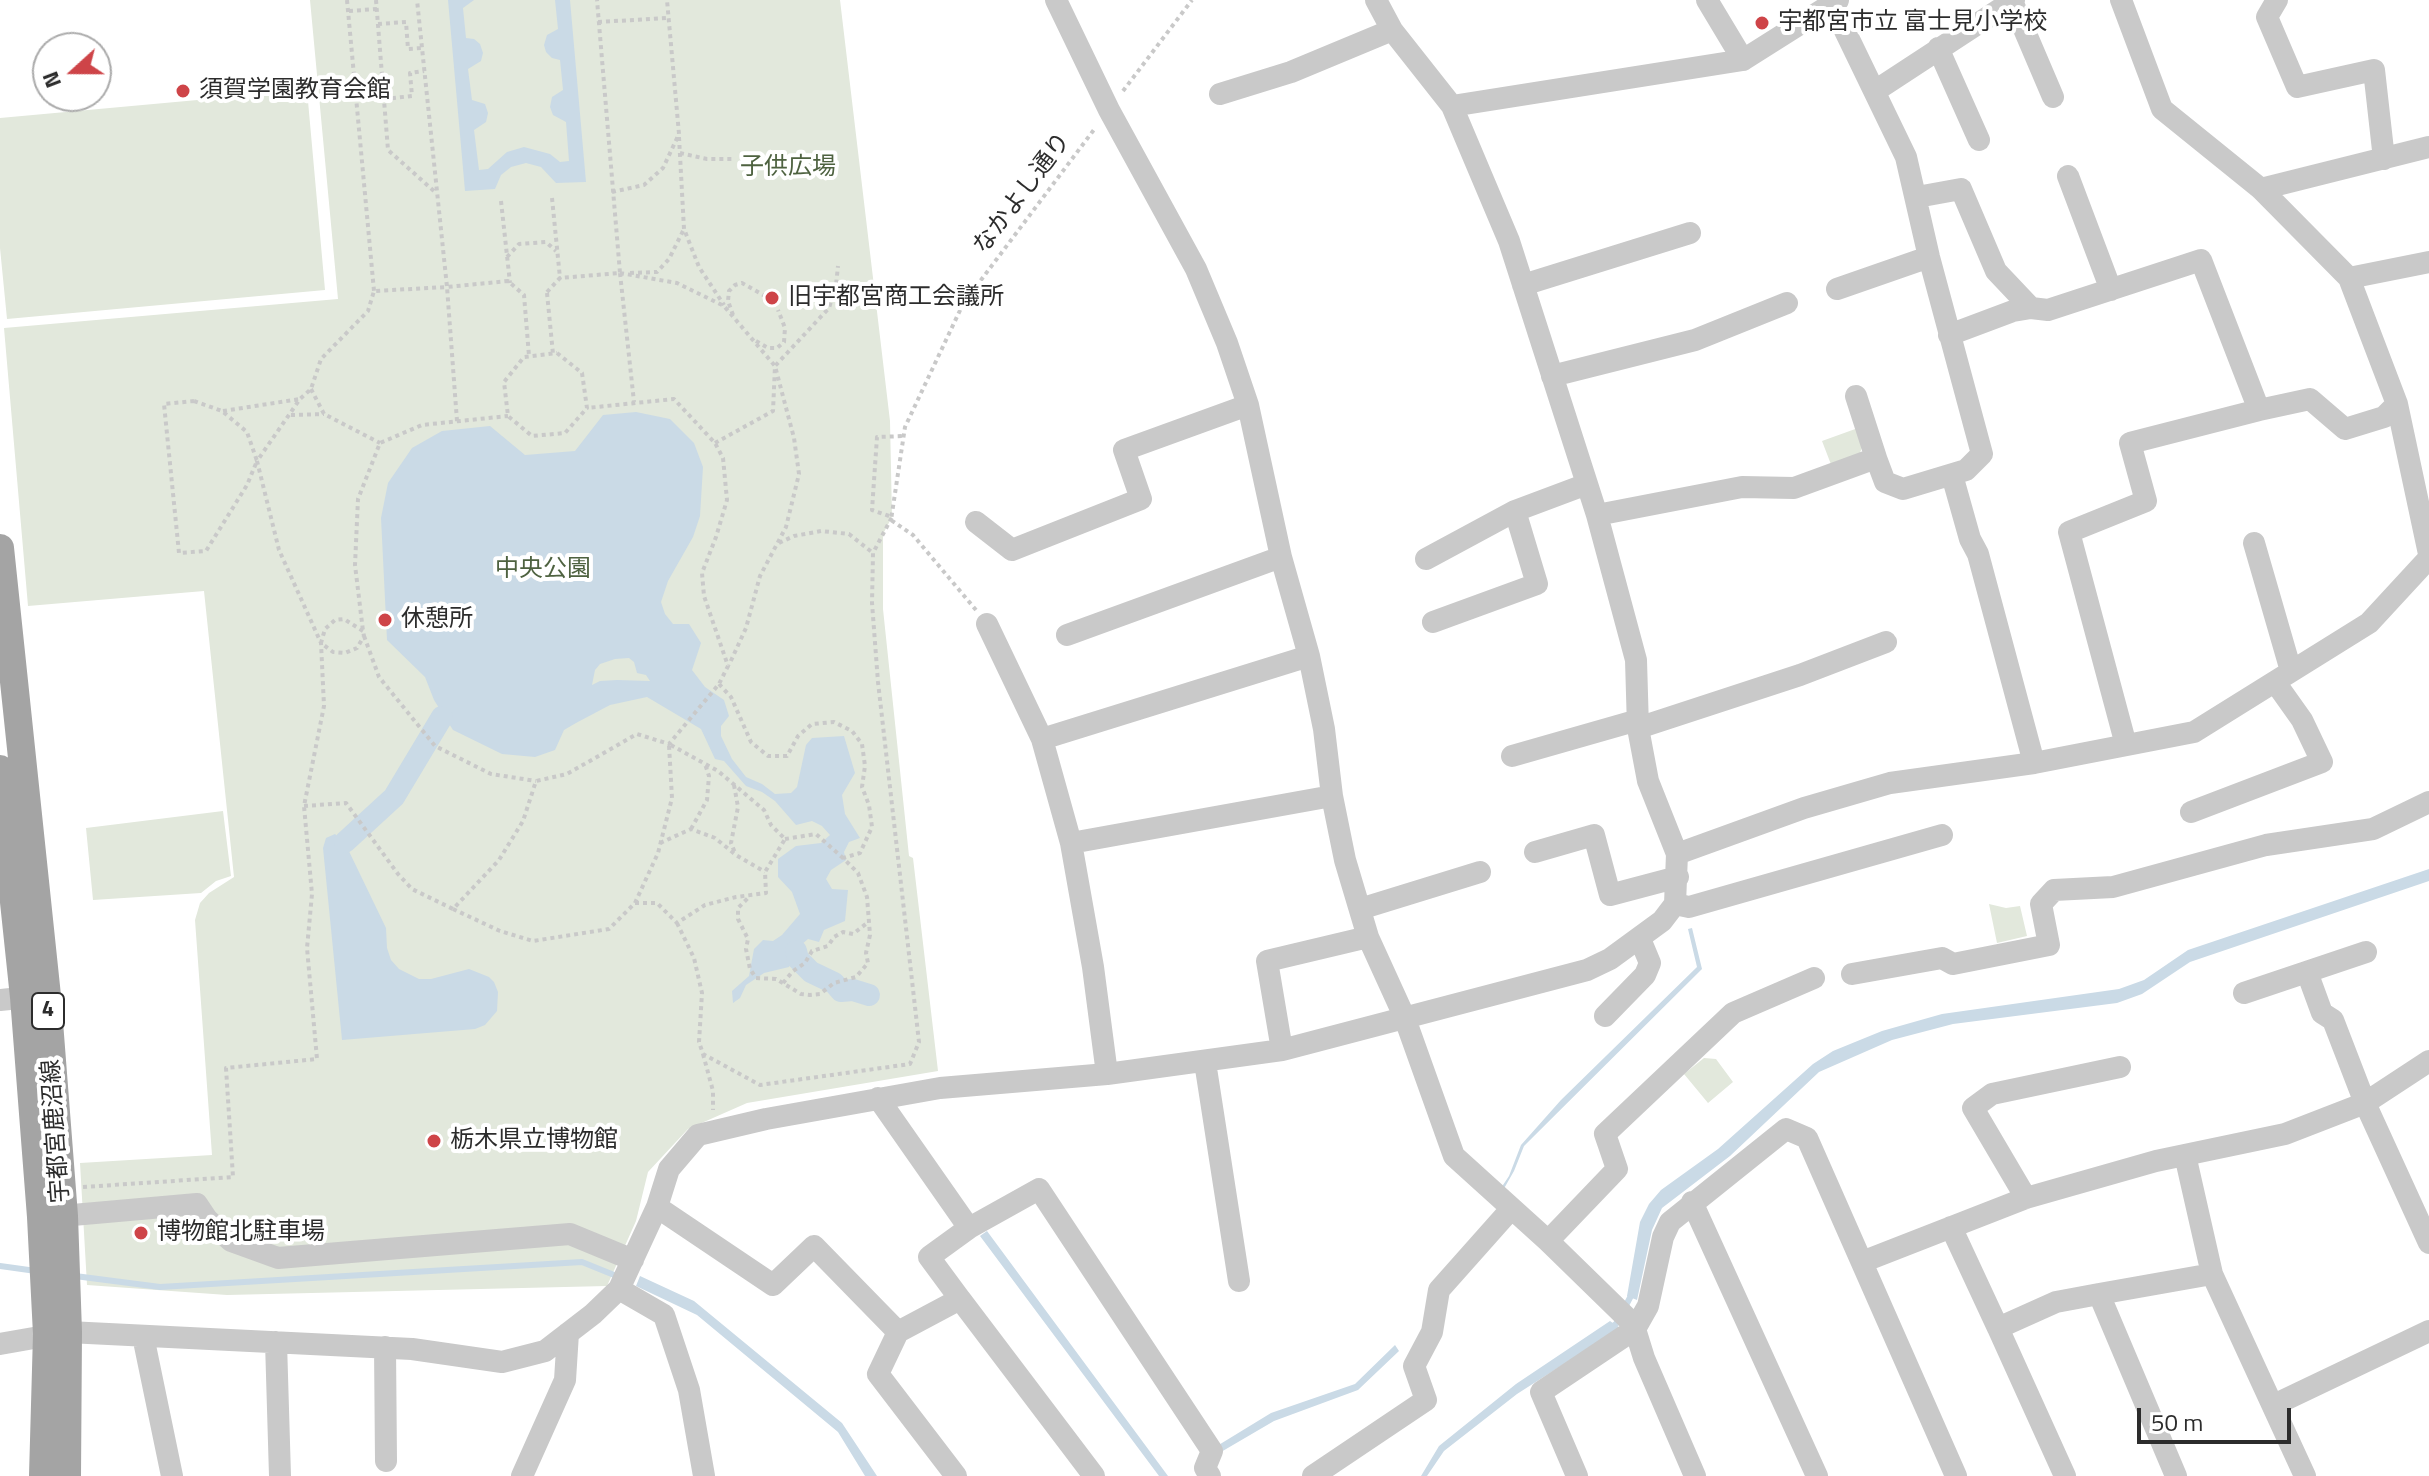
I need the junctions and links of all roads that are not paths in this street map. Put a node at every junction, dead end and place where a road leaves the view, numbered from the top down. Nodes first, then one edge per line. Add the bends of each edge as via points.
1 (1056, 0) edge
2 (1376, 0) edge
3 (1707, 0) edge
4 (2013, 0) edge
5 (2121, 0) edge
6 (2277, 0) edge
7 (1835, 2) edge
8 (1392, 30) junction
9 (1938, 48) junction
10 (1743, 60) junction
11 (1875, 91) junction
12 (1220, 94) dead end
13 (2053, 97) dead end
14 (1452, 106) junction
15 (1979, 140) dead end
16 (2429, 147) edge
17 (2384, 159) junction
18 (2068, 176) dead end
19 (2261, 189) junction
20 (1917, 197) junction
21 (1690, 233) dead end
22 (1929, 257) junction
23 (2429, 262) edge
24 (2349, 278) junction
25 (1523, 285) junction
26 (1837, 289) dead end
27 (2111, 290) junction
28 (1787, 303) dead end
29 (2031, 308) junction
30 (1949, 335) junction
31 (1552, 376) junction
32 (1856, 396) dead end
33 (2397, 404) junction
34 (1248, 405) junction
35 (2259, 410) junction
36 (1876, 458) junction
37 (1952, 475) junction
38 (1587, 484) junction
39 (1515, 511) junction
40 (1597, 515) junction
41 (976, 522) dead end
42 (2254, 543) dead end
43 (0, 548) edge
44 (2429, 556) edge
45 (1281, 557) junction
46 (1426, 559) dead end
47 (1433, 622) dead end
48 (987, 624) road end
49 (1067, 635) dead end
50 (1886, 642) dead end
51 (1309, 656) junction
52 (2283, 676) junction
53 (1638, 724) junction
54 (1042, 739) junction
55 (2126, 745) junction
56 (1512, 756) dead end
57 (2034, 763) junction
58 (0, 769) edge
59 (1332, 796) junction
60 (2429, 802) edge
61 (2191, 812) dead end
62 (12, 831) edge
63 (1942, 835) dead end
64 (1071, 843) junction
65 (1535, 852) dead end
66 (1677, 854) junction
67 (1480, 872) dead end
68 (1678, 877) junction
69 (1675, 904) junction
70 (1360, 909) junction
71 (1368, 937) junction
72 (1640, 939) junction
73 (2366, 952) dead end
74 (2307, 972) junction
75 (1852, 974) dead end
76 (1814, 978) dead end
77 (2244, 993) dead end
78 (24, 998) edge
79 (1404, 1016) junction
80 (1605, 1016) dead end
81 (1282, 1050) junction
82 (2429, 1061) edge
83 (1205, 1062) junction
84 (2120, 1067) dead end
85 (1107, 1074) junction
86 (878, 1098) junction
87 (2365, 1103) junction
88 (2185, 1155) junction
89 (2026, 1198) junction
90 (1692, 1202) junction
91 (56, 1207) junction
92 (657, 1207) junction
93 (1511, 1209) junction
94 (1951, 1227) junction
95 (969, 1228) junction
96 (1548, 1241) junction
97 (2429, 1243) edge
98 (633, 1260) junction
99 (1862, 1262) junction
100 (2212, 1274) junction
101 (1239, 1281) dead end
102 (619, 1289) junction
103 (2099, 1294) junction
104 (960, 1299) junction
105 (1632, 1324) junction
106 (1998, 1328) junction
107 (2429, 1331) edge
108 (898, 1332) junction
109 (58, 1333) junction
110 (568, 1333) junction
111 (143, 1336) junction
112 (276, 1342) junction
113 (0, 1344) edge
114 (385, 1347) junction
115 (2274, 1405) junction
116 (386, 1461) dead end
117 (43, 1476) edge
118 (67, 1476) edge
119 (172, 1476) edge
120 (280, 1476) edge
121 (522, 1476) edge
122 (704, 1476) edge
123 (956, 1476) edge
124 (1094, 1476) edge
125 (1210, 1476) edge
126 (1313, 1476) edge
127 (1577, 1476) edge
128 (1695, 1476) edge
129 (1817, 1476) edge
130 (1956, 1476) edge
131 (2065, 1476) edge
132 (2176, 1476) edge
133 (2305, 1476) edge

1 - 34 street via 1196,269
2 - 8 street
3 - 10 street
4 - 9 street
4 - 13 street
5 - 19 street via 2162,109
6 - 17 street via 2267,17 2297,87 2374,70
7 - 10 street
7 - 11 street
8 - 12 street via 1291,72
8 - 14 street
9 - 11 street
9 - 15 street
10 - 14 street
11 - 20 street via 1906,157
14 - 25 street
16 - 17 street
17 - 19 street
18 - 27 street
19 - 24 street
20 - 22 street
20 - 29 street via 1961,189 1996,271
21 - 25 street
22 - 26 street
22 - 30 street
23 - 24 street
24 - 33 street
25 - 31 street
27 - 29 street via 2048,310
27 - 35 street via 2201,260
28 - 31 street via 1695,340
29 - 30 street
30 - 37 street via 1982,454
31 - 38 street
32 - 36 street
33 - 35 street via 2384,417 2345,429 2310,399
33 - 44 street
34 - 41 street via 1124,450 1141,499 1012,550
34 - 45 street
35 - 55 street via 2130,443 2146,501 2069,532
36 - 37 street via 1885,482 1903,489
36 - 40 street via 1794,488 1742,487
37 - 57 street
38 - 39 street
38 - 40 street
39 - 46 street
39 - 47 street via 1537,584
40 - 53 street via 1636,660
42 - 52 street
43 - 62 main road, 宇都宮鹿沼線 / 4
44 - 52 street via 2369,623
45 - 49 street
45 - 51 street
48 - 54 street
50 - 53 street via 1800,675
51 - 54 street
51 - 59 street
52 - 55 street via 2194,732
52 - 61 street via 2322,762
53 - 56 street
53 - 66 street via 1648,781
54 - 64 street
55 - 57 street
57 - 66 street via 1890,783
58 - 62 main road, 宇都宮鹿沼線 / 4
59 - 64 street
59 - 70 street
60 - 75 street via 2373,829 2266,845 2113,887 2054,890 2041,904 2049,945 1953,964 1942,958
62 - 78 main road, 宇都宮鹿沼線 / 4
63 - 69 street via 1689,907
64 - 85 street
65 - 68 street via 1594,835 1610,895
66 - 68 street
67 - 70 street
68 - 69 street
69 - 72 street
70 - 71 street
71 - 79 street
71 - 81 street via 1267,961
72 - 79 street via 1587,970
72 - 80 street via 1650,963 1645,975
73 - 74 street
74 - 77 street
74 - 87 street via 2322,1013 2333,1020
76 - 96 street via 1733,1013 1605,1134 1617,1169
78 - 91 main road, 宇都宮鹿沼線 / 4
79 - 81 street
79 - 93 street via 1454,1156
81 - 83 street
82 - 87 street
83 - 85 street
83 - 101 street
84 - 89 street via 1992,1094 1973,1108
85 - 86 street
86 - 92 street via 698,1135 669,1169
86 - 95 street
87 - 88 street via 2285,1134
87 - 97 street
88 - 89 street
88 - 100 street
89 - 94 street
90 - 99 street via 1786,1129 1807,1138
90 - 105 street via 1670,1222 1648,1306
90 - 129 street
91 - 98 street via 197,1204 231,1241 278,1258 570,1234
91 - 109 main road, 宇都宮鹿沼線 / 4
92 - 98 street
92 - 108 street via 773,1285 814,1246
93 - 96 street
93 - 126 street via 1439,1290 1432,1332 1414,1366 1426,1400
94 - 99 street
94 - 106 street
95 - 104 street via 929,1257
95 - 125 street via 1039,1189 1212,1451 1205,1468
96 - 105 street
98 - 102 street
99 - 130 street
100 - 103 street
100 - 115 street
102 - 110 street
102 - 122 street via 664,1315 689,1390
103 - 106 street via 2056,1302
103 - 132 street
104 - 108 street
104 - 124 street
105 - 127 street via 1541,1392
105 - 128 street
106 - 131 street
107 - 115 street
108 - 123 street via 878,1374
109 - 111 street
109 - 113 street
109 - 117 main road, 宇都宮鹿沼線 / 4
109 - 118 main road, 宇都宮鹿沼線 / 4
110 - 114 street via 545,1351 502,1362
110 - 121 street via 565,1380
111 - 112 street
111 - 119 street
112 - 114 street
112 - 120 street
114 - 116 street
115 - 133 street

